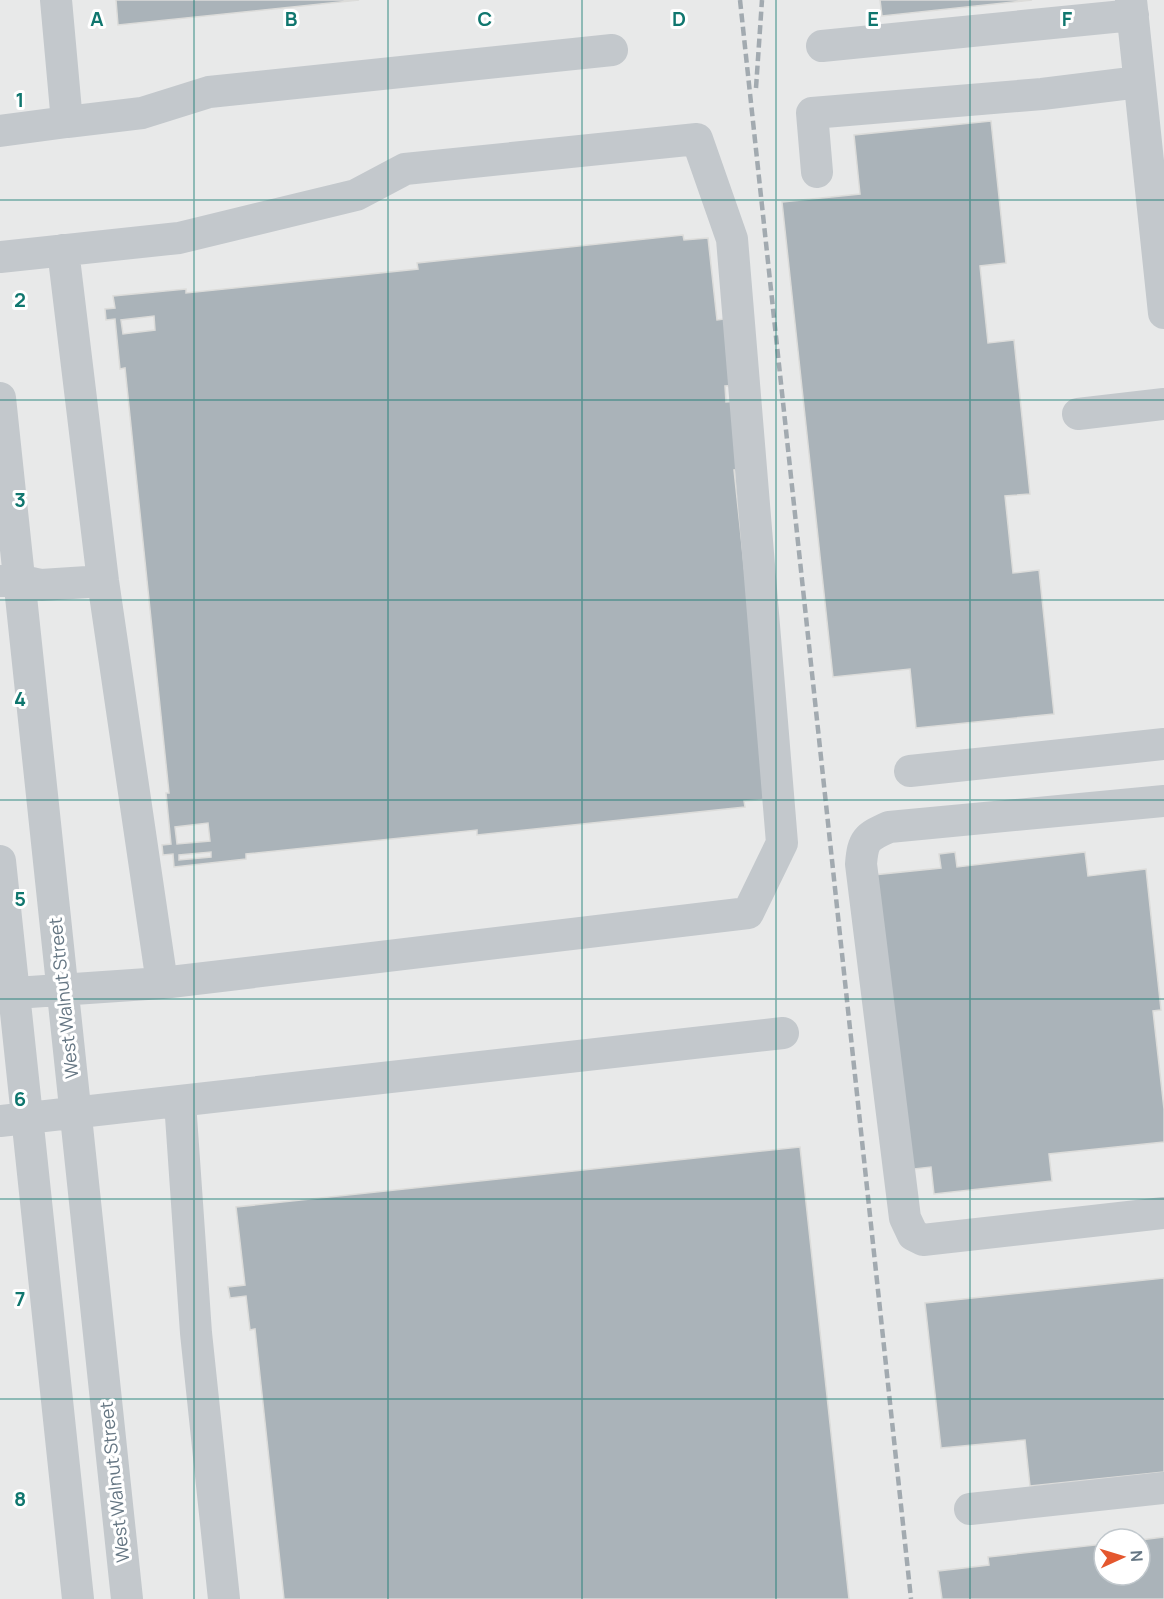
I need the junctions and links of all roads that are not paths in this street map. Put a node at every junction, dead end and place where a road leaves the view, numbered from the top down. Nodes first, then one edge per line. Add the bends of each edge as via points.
1 (56, 0) edge
2 (1132, 8) edge
3 (822, 46) dead end
4 (612, 50) dead end
5 (1139, 82) junction
6 (67, 122) junction
7 (0, 131) edge
8 (817, 172) dead end
9 (63, 250) junction
10 (0, 257) edge
11 (1164, 313) edge
12 (0, 398) edge
13 (1164, 404) edge
14 (1078, 414) dead end
15 (10, 580) edge
16 (103, 581) junction
17 (1164, 744) edge
18 (910, 771) dead end
19 (1164, 801) edge
20 (0, 861) edge
21 (162, 983) junction
22 (63, 990) junction
23 (7, 994) edge
24 (783, 1033) dead end
25 (180, 1102) junction
26 (76, 1114) junction
27 (14, 1120) edge
28 (1164, 1213) edge
29 (1164, 1488) edge
30 (969, 1509) dead end
31 (78, 1599) edge
32 (128, 1599) edge
33 (224, 1599) edge

1 - 6 street
2 - 3 street
2 - 5 street
4 - 6 street via 209,92 142,113
5 - 8 street via 812,114
5 - 11 street
6 - 7 street
9 - 10 street
9 - 16 street
9 - 21 street via 178,238 356,195 405,170 696,139 732,239 782,843 748,913
12 - 15 street, West Walnut Street
13 - 14 street
15 - 16 street via 41,585
15 - 22 street, West Walnut Street
16 - 21 street
17 - 18 street
19 - 28 street via 889,827 870,835 863,846 861,864 905,1218 913,1235 923,1240
20 - 23 street
21 - 22 street
22 - 23 street
22 - 26 street, West Walnut Street
23 - 27 street
24 - 25 street
25 - 26 street
25 - 33 street via 196,1333
26 - 27 street
26 - 32 street, West Walnut Street
27 - 31 street
29 - 30 street

